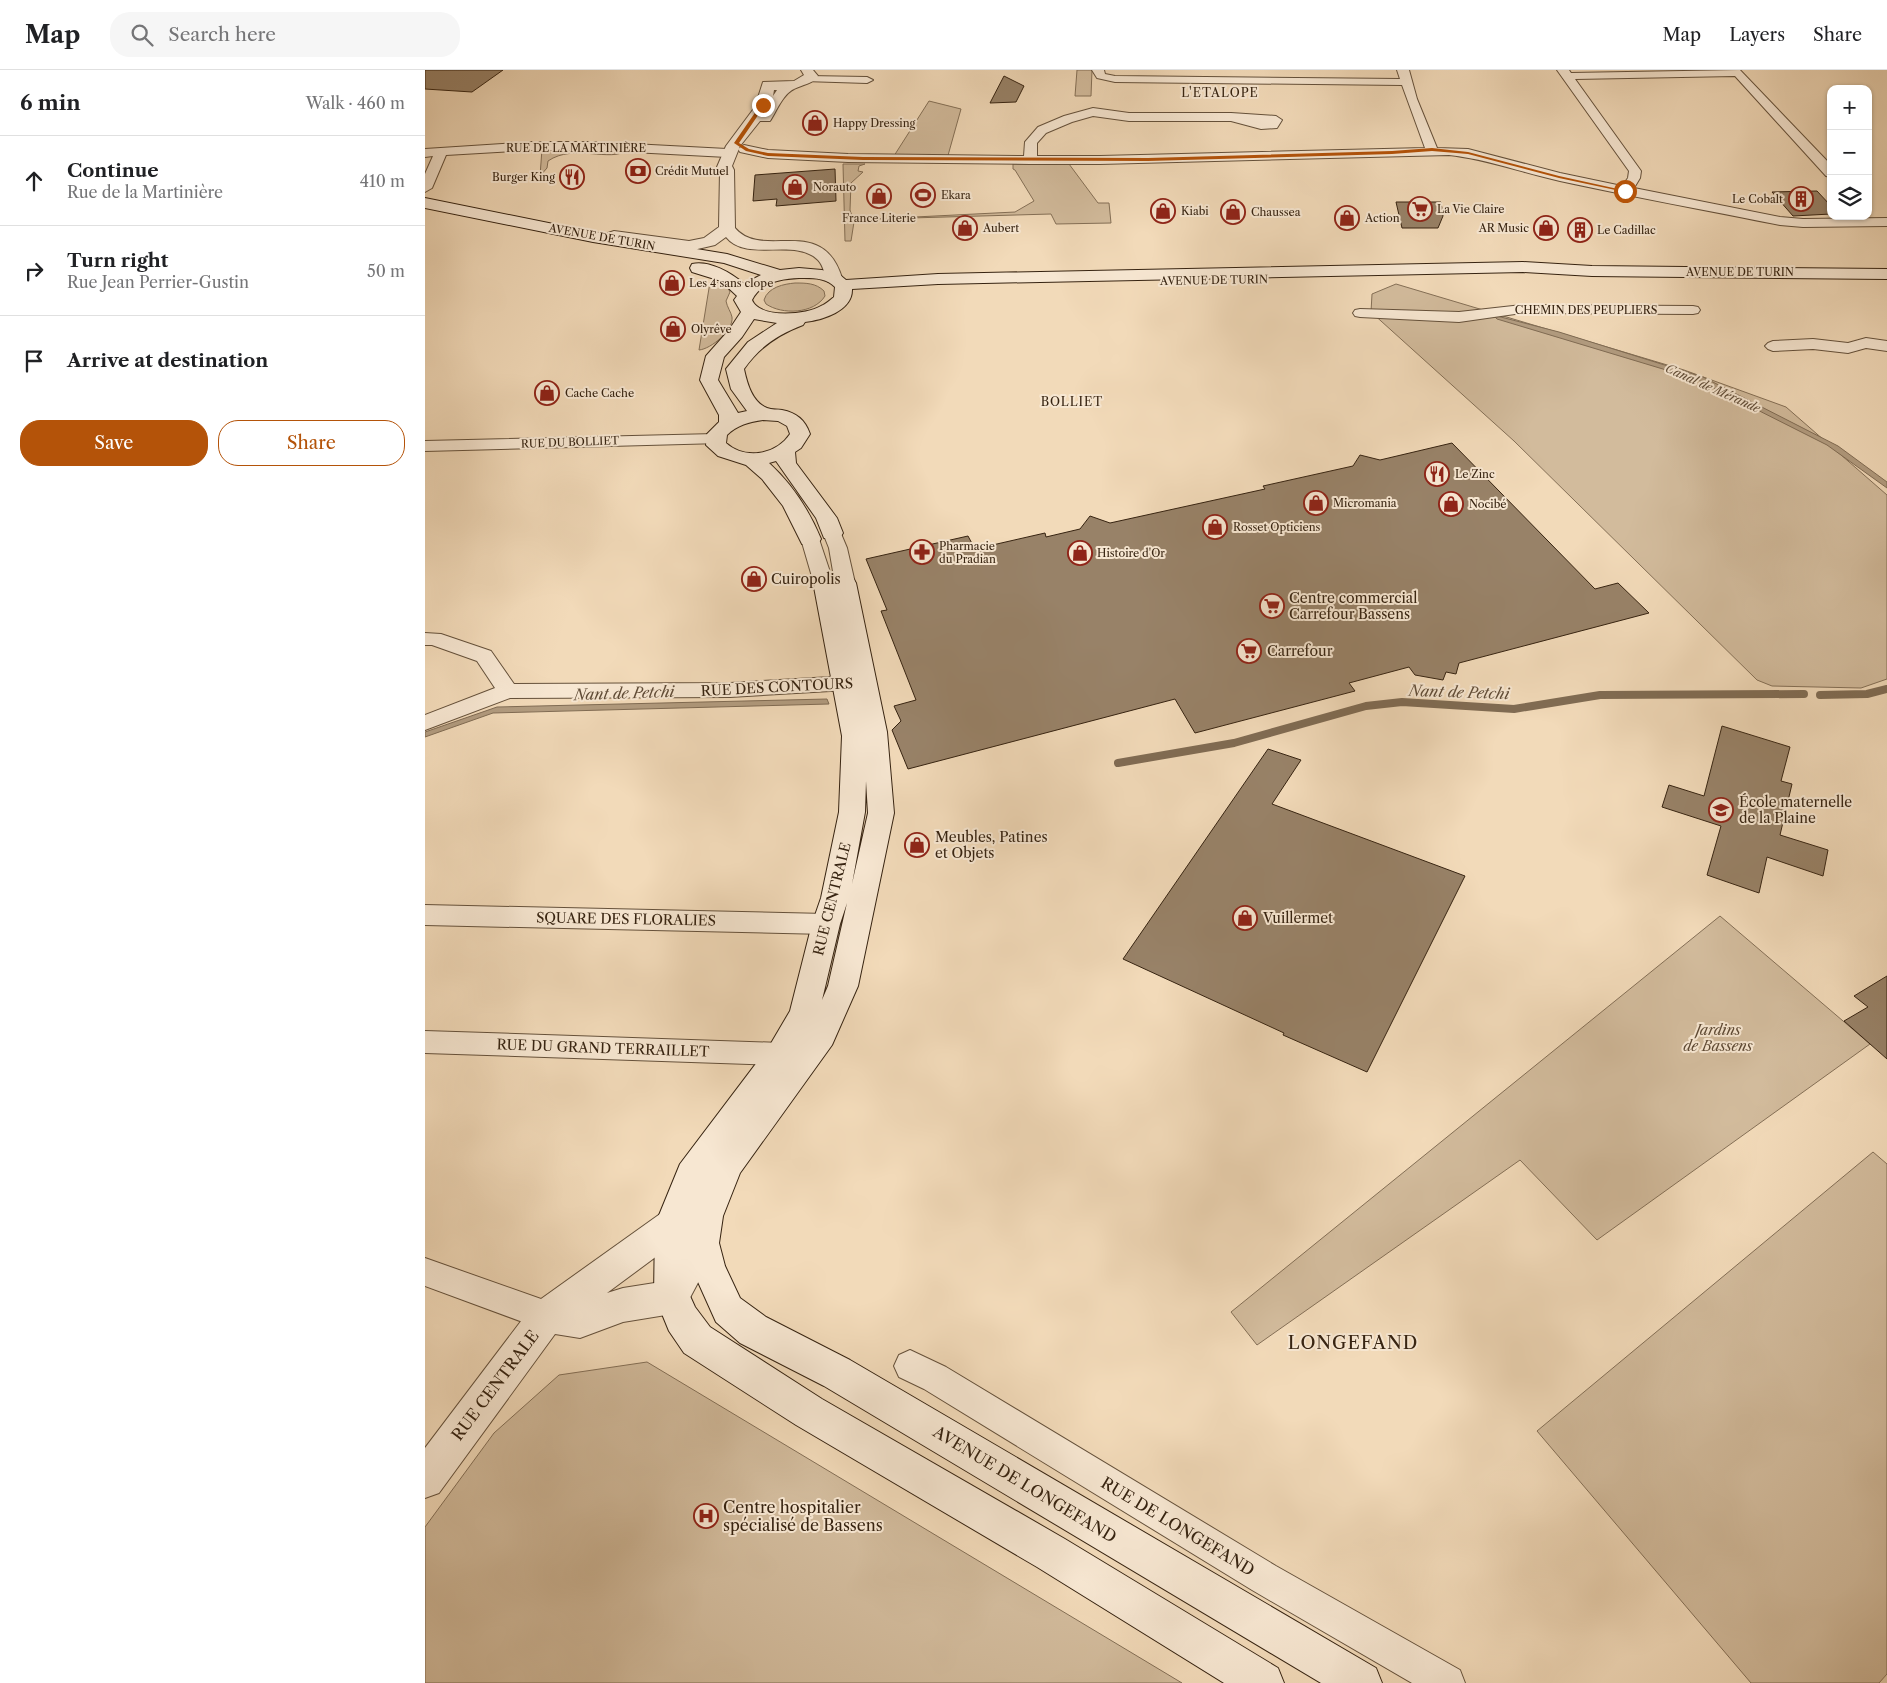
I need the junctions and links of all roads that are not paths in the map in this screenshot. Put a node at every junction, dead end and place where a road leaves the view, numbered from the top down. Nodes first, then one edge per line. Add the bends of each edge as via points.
1 (1098, 70) edge
2 (1565, 73) edge
3 (809, 74) edge
4 (1405, 76) edge
5 (867, 80) dead end
6 (790, 85) junction
7 (1231, 116) dead end
8 (736, 148) junction
9 (1432, 150) junction
10 (441, 152) junction
11 (425, 153) edge
12 (1030, 160) junction
13 (1827, 169) edge
14 (425, 188) edge
15 (1625, 191) junction
16 (425, 204) edge
17 (425, 219) edge
18 (1877, 219) edge
19 (727, 229) junction
20 (593, 237) junction
21 (757, 245) junction
22 (1371, 270) junction
23 (1592, 271) junction
24 (799, 272) junction
25 (1887, 274) edge
26 (778, 275) junction
27 (1321, 278) junction
28 (838, 282) junction
29 (748, 303) junction
30 (837, 305) junction
31 (1693, 310) dead end
32 (1360, 313) dead end
33 (808, 317) junction
34 (1773, 346) dead end
35 (1887, 346) edge
36 (763, 414) junction
37 (729, 423) junction
38 (715, 439) junction
39 (425, 446) edge
40 (785, 450) junction
41 (751, 459) junction
42 (832, 533) joint
43 (810, 539) joint
44 (835, 585) junction
45 (425, 639) edge
46 (855, 683) junction
47 (508, 690) junction
48 (425, 723) edge
49 (425, 915) edge
50 (826, 924) junction
51 (425, 1042) edge
52 (781, 1054) junction
53 (672, 1225) junction
54 (705, 1256) junction
55 (425, 1272) edge
56 (672, 1297) junction
57 (547, 1316) junction
58 (910, 1366) dead end
59 (425, 1478) edge
60 (1263, 1683) edge
61 (1361, 1683) edge
62 (1447, 1683) edge

1 - 4 street via 1101,76 1115,79
2 - 13 street via 1738,72
2 - 15 street via 1635,171
3 - 5 street via 833,79
3 - 6 main road
4 - 9 street
6 - 8 main road
6 - 8 main road via 764,80 763,105
7 - 12 street via 1129,117 1093,112 1041,130 1031,142
8 - 10 street, RUE DE LA MARTINIÈRE via 531,146
8 - 12 street, RUE DE LA MARTINIÈRE via 768,154 848,158
8 - 19 main road via 724,167 727,170
9 - 12 street, RUE DE LA MARTINIÈRE via 1184,159
9 - 15 street, RUE DE LA MARTINIÈRE via 1468,153
10 - 11 street, RUE DE LA MARTINIÈRE
10 - 14 street
15 - 18 street, RUE DE LA MARTINIÈRE via 1780,221
16 - 20 main road, AVENUE DE TURIN
17 - 29 main road, AVENUE DE TURIN via 712,271 727,277
19 - 20 main road via 709,242 689,246 610,236
19 - 21 main road via 735,239
20 - 26 main road, AVENUE DE TURIN via 727,259
21 - 24 main road via 796,254 803,259
21 - 28 main road via 795,246 819,252 826,258
22 - 23 main road, AVENUE DE TURIN via 1523,267
22 - 27 main road
22 - 28 main road, AVENUE DE TURIN
23 - 25 main road, AVENUE DE TURIN
23 - 27 main road, AVENUE DE TURIN
24 - 26 main road, AVENUE DE TURIN
24 - 28 main road, AVENUE DE TURIN via 824,275
26 - 29 main road via 755,285
27 - 30 main road, AVENUE DE TURIN via 946,287 884,294
28 - 30 main road via 845,291
29 - 33 main road via 775,319
29 - 37 main road via 737,333 715,356 709,380 729,415
30 - 33 main road, AVENUE DE TURIN
31 - 32 street, CHEMIN DES PEUPLIERS via 1522,309 1459,317
33 - 36 main road via 764,337 744,354 735,370 738,386 752,408
34 - 35 street via 1813,344 1848,348 1866,343
36 - 37 main road
36 - 40 main road via 782,416 796,423 800,434
37 - 38 main road
38 - 39 street, RUE DU BOLLIET
38 - 41 main road via 716,446 729,456
40 - 41 main road
40 - 42 main road, RUE CENTRALE via 786,462 826,518
41 - 43 main road, RUE CENTRALE via 763,467 802,518
42 - 44 street, RUE CENTRALE via 838,548
43 - 44 street, RUE CENTRALE
44 - 46 main road, RUE CENTRALE
45 - 47 street via 484,656
46 - 47 street, RUE DES CONTOURS via 730,690
46 - 50 main road, RUE CENTRALE via 852,812 835,898
46 - 54 main road, RUE CENTRALE via 875,732 881,813 843,986 821,1036 727,1164 706,1216
47 - 48 street, RUE DES CONTOURS
49 - 50 street, SQUARE DES FLORALIES
50 - 52 main road, RUE CENTRALE via 804,1013
51 - 52 street, RUE DU GRAND TERRAILLET
52 - 53 main road, RUE CENTRALE via 692,1175
53 - 54 street
53 - 56 main road, RUE CENTRALE
53 - 57 main road, RUE CENTRALE
54 - 56 main road
54 - 61 main road, AVENUE DE LONGEFAND via 728,1310 753,1330 837,1372
55 - 57 street
56 - 57 main road via 623,1305 580,1320
56 - 60 main road via 697,1340 809,1412 1051,1553
57 - 59 main road, RUE CENTRALE
58 - 62 street, RUE DE LONGEFAND via 935,1378 1264,1578

